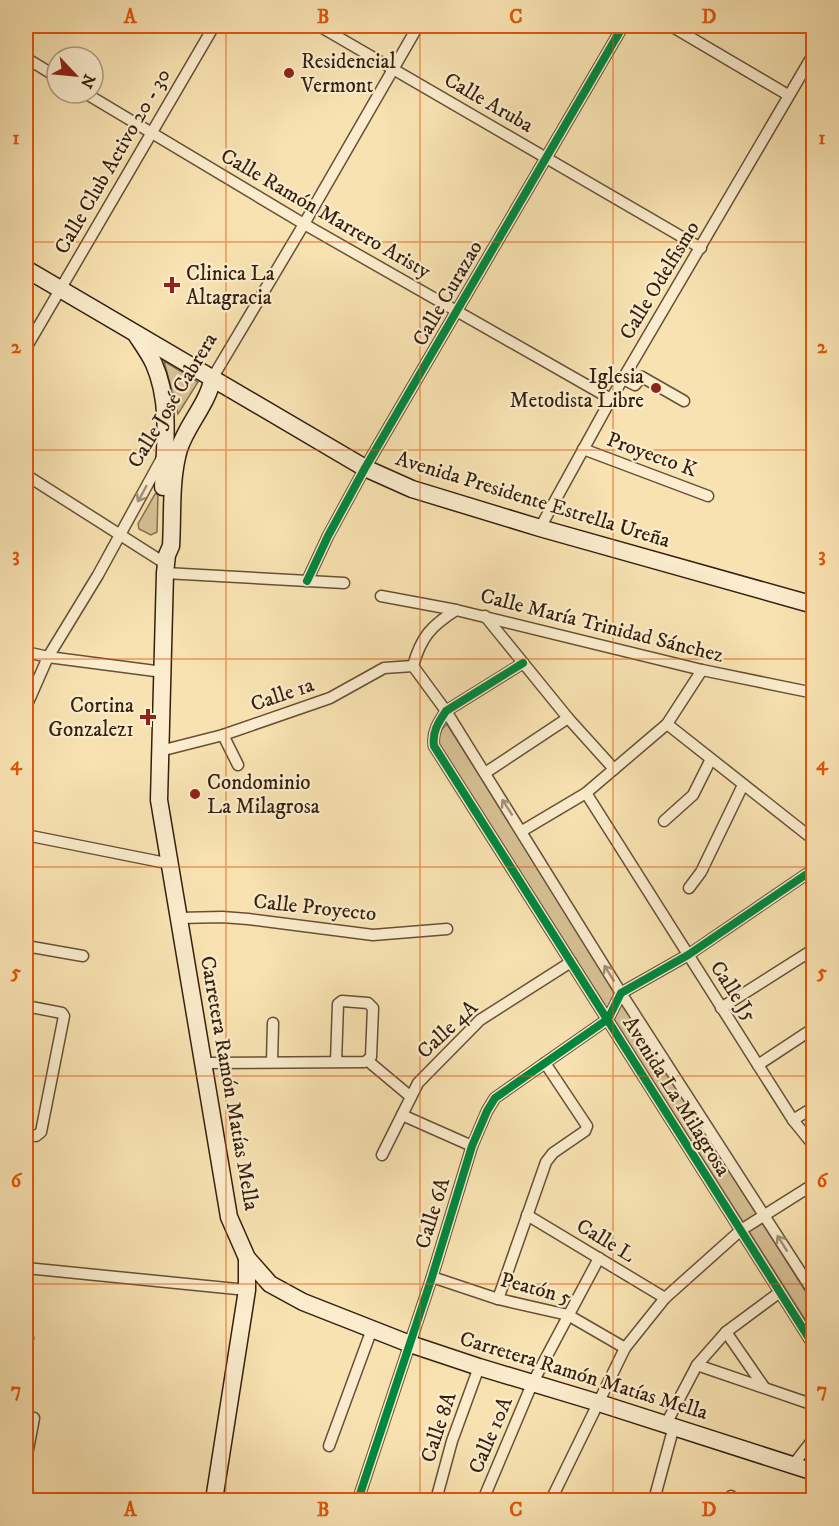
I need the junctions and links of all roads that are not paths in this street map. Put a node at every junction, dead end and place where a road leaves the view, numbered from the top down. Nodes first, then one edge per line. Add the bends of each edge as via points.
1 (214, 26) edge
2 (319, 26) edge
3 (418, 26) edge
4 (623, 26) edge
5 (671, 26) edge
6 (813, 53) edge
7 (26, 58) edge
8 (45, 69) edge
9 (393, 69) junction
10 (788, 95) junction
11 (105, 105) edge
12 (152, 132) junction
13 (547, 158) junction
14 (304, 224) junction
15 (701, 248) junction
16 (26, 268) edge
17 (59, 289) junction
18 (457, 312) junction
19 (134, 333) junction
20 (26, 348) edge
21 (213, 377) junction
22 (623, 379) junction
23 (611, 399) junction
24 (684, 401) dead end
25 (583, 449) junction
26 (164, 454) junction
27 (365, 468) junction
28 (26, 475) edge
29 (708, 496) dead end
30 (540, 528) junction
31 (119, 535) junction
32 (166, 564) junction
33 (307, 581) junction
34 (344, 583) dead end
35 (381, 596) dead end
36 (813, 605) edge
37 (456, 609) junction
38 (485, 616) junction
39 (26, 652) edge
40 (48, 657) junction
41 (523, 663) junction
42 (413, 666) junction
43 (702, 670) junction
44 (163, 672) junction
45 (813, 693) edge
46 (26, 707) edge
47 (446, 711) junction
48 (568, 718) junction
49 (667, 724) junction
50 (223, 735) junction
51 (160, 751) junction
52 (711, 759) junction
53 (238, 765) dead end
54 (614, 769) junction
55 (485, 773) junction
56 (743, 785) junction
57 (586, 793) junction
58 (664, 821) dead end
59 (522, 831) junction
60 (26, 835) edge
61 (813, 840) edge
62 (171, 864) junction
63 (813, 869) edge
64 (689, 888) dead end
65 (179, 918) junction
66 (447, 929) dead end
67 (26, 946) edge
68 (813, 949) edge
69 (83, 956) dead end
70 (688, 956) junction
71 (571, 962) junction
72 (621, 993) junction
73 (26, 1006) edge
74 (721, 1008) junction
75 (608, 1019) junction
76 (273, 1023) dead end
77 (813, 1028) edge
78 (368, 1060) junction
79 (272, 1062) junction
80 (336, 1062) junction
81 (203, 1063) junction
82 (545, 1063) junction
83 (758, 1065) junction
84 (411, 1097) junction
85 (813, 1107) edge
86 (402, 1115) junction
87 (794, 1120) junction
88 (26, 1134) edge
89 (472, 1146) junction
90 (813, 1146) edge
91 (382, 1155) dead end
92 (813, 1184) edge
93 (527, 1215) junction
94 (765, 1215) junction
95 (741, 1230) junction
96 (247, 1258) junction
97 (599, 1258) junction
98 (26, 1268) edge
99 (432, 1276) junction
100 (247, 1290) junction
101 (780, 1292) junction
102 (813, 1293) edge
103 (665, 1298) junction
104 (498, 1299) junction
105 (568, 1316) junction
106 (372, 1329) junction
107 (726, 1332) junction
108 (410, 1344) junction
109 (813, 1346) edge
110 (625, 1348) junction
111 (697, 1365) junction
112 (478, 1367) junction
113 (532, 1384) junction
114 (764, 1387) junction
115 (599, 1403) junction
116 (813, 1405) edge
117 (34, 1418) dead end
118 (670, 1425) junction
119 (813, 1438) edge
120 (329, 1446) dead end
121 (26, 1460) edge
122 (793, 1465) junction
123 (813, 1472) edge
124 (26, 1497) edge
125 (44, 1500) edge
126 (214, 1500) edge
127 (358, 1500) edge
128 (436, 1500) edge
129 (483, 1500) edge
130 (551, 1500) edge
131 (654, 1500) edge

1 - 12 street, Calle Club Activo 20 - 30
2 - 9 street, Calle Aruba
3 - 9 street, Calle José Cabrera
4 - 13 street, Calle Curazao
5 - 10 street
6 - 10 street, Calle Odelfismo
7 - 8 street
9 - 13 street, Calle Aruba
9 - 14 street, Calle José Cabrera
10 - 15 street, Calle Odelfismo
11 - 12 street, Calle Ramón Marrero Aristy
12 - 14 street, Calle Ramón Marrero Aristy
12 - 17 street, Calle Club Activo 20 - 30
13 - 15 street, Calle Aruba
13 - 18 street, Calle Curazao
14 - 18 street, Calle Ramón Marrero Aristy
14 - 21 street, Calle José Cabrera
15 - 22 street, Calle Odelfismo
16 - 17 main road, Avenida Presidente Estrella Ureña
17 - 19 main road, Avenida Presidente Estrella Ureña
17 - 20 street, Calle Club Activo 20 - 30
18 - 23 street, Calle Ramón Marrero Aristy
18 - 27 street, Calle Curazao
19 - 21 main road, Avenida Presidente Estrella Ureña
19 - 26 main road, Carretera Ramón Matías Mella via 154,362 161,382 166,410
21 - 26 main road, Calle José Cabrera via 202,386
21 - 27 main road, Avenida Presidente Estrella Ureña
21 - 32 main road, Carretera Ramón Matías Mella via 180,447
22 - 23 street, Calle Odelfismo
22 - 24 street via 635,385 642,377
23 - 25 street, Calle Odelfismo
25 - 29 street, Proyecto K
25 - 30 street, Calle Odelfismo
26 -> 31 street, Calle José Cabrera
26 - 32 main road, Carretera Ramón Matías Mella via 162,528
27 - 30 main road, Avenida Presidente Estrella Ureña via 412,489
27 - 33 street, Calle Curazao
28 - 31 street
30 - 36 main road, Avenida Presidente Estrella Ureña
31 - 32 street
31 - 40 street, Calle José Cabrera
32 - 33 street
32 - 44 main road, Carretera Ramón Matías Mella
33 - 34 street
35 - 37 street, Calle María Trinidad Sánchez
37 - 38 street, Calle María Trinidad Sánchez
37 - 42 street via 418,645
38 - 41 street
38 - 43 street, Calle María Trinidad Sánchez
39 - 40 street
40 - 44 street
40 - 46 street, Calle José Cabrera
41 - 47 street
41 - 48 street
42 - 47 street, Avenida La Milagrosa
42 - 50 street, Calle 1a via 384,668 330,698
43 - 45 street, Calle María Trinidad Sánchez
43 - 49 street
44 - 51 main road, Carretera Ramón Matías Mella
47 - 55 street, Avenida La Milagrosa
47 - 71 street, Avenida La Milagrosa via 434,732 434,746
48 - 54 street
48 - 55 street
49 - 52 street
49 - 54 street
50 - 51 street, Calle 1a
50 - 53 street
51 - 62 main road, Carretera Ramón Matías Mella via 159,800
52 - 56 street
52 - 58 street via 693,795
54 - 57 street
59 -> 55 street, Avenida La Milagrosa
56 - 61 street
56 - 64 street via 701,872
57 - 59 street
57 - 70 street, Calle J5
72 -> 59 street, Avenida La Milagrosa
60 - 62 street
62 - 65 main road, Carretera Ramón Matías Mella
63 - 70 street
65 - 66 street, Calle Proyecto via 248,919 373,935
65 - 81 main road, Carretera Ramón Matías Mella
67 - 69 street
68 - 74 street
70 - 72 street
70 - 74 street, Calle J5
71 - 75 street, Avenida La Milagrosa
71 - 84 street, Calle 4A via 480,1020 418,1083
72 - 75 street, Calle 6A
72 - 94 street, Avenida La Milagrosa
73 - 88 street via 64,1014 39,1135
74 - 83 street, Calle J5
75 - 82 street, Calle 6A
75 - 95 street, Avenida La Milagrosa
76 - 79 street
77 - 83 street
78 - 80 street
78 - 80 street via 373,1008 368,1003 342,1001 338,1004
78 - 84 street
79 - 80 street
79 - 81 street
81 - 96 main road, Carretera Ramón Matías Mella via 229,1217
82 - 89 street, Calle 6A via 495,1098
82 - 93 street via 586,1126 585,1131 548,1157
83 - 87 street, Calle J5
84 - 86 street, Calle 4A
85 - 87 street
86 - 89 street
86 - 91 street, Calle 4A
87 - 90 street, Calle J5
89 - 99 street, Calle 6A
92 - 94 street
93 - 97 street, Calle L
93 - 104 street
94 - 95 street
102 -> 94 street, Avenida La Milagrosa
95 - 101 street, Avenida La Milagrosa
95 - 103 street
96 - 100 main road
96 - 106 main road, Carretera Ramón Matías Mella via 270,1284 303,1302
97 - 103 street, Calle L
97 - 105 street, Calle 10A
98 - 100 street
99 - 104 street, Peatón 5
99 - 108 street, Calle 6A
100 - 126 main road
101 - 107 street
101 - 109 street, Avenida La Milagrosa
103 - 110 street
104 - 105 street, Peatón 5
105 - 110 street, Peatón 5
105 - 113 street, Calle 10A
106 - 108 main road, Carretera Ramón Matías Mella
106 - 120 street
107 - 111 street
107 - 114 street
108 - 112 main road, Carretera Ramón Matías Mella
108 - 127 street, Calle 6A
110 - 115 street
111 - 114 street
111 - 118 street
112 - 113 main road, Carretera Ramón Matías Mella
112 - 128 street, Calle 8A
113 - 115 main road, Carretera Ramón Matías Mella
113 - 129 street, Calle 10A
114 - 116 street
115 - 118 main road, Carretera Ramón Matías Mella
115 - 130 street
117 - 121 street
118 - 122 main road, Carretera Ramón Matías Mella
118 - 131 street
119 - 122 street
122 - 123 main road, Carretera Ramón Matías Mella
124 - 125 street

